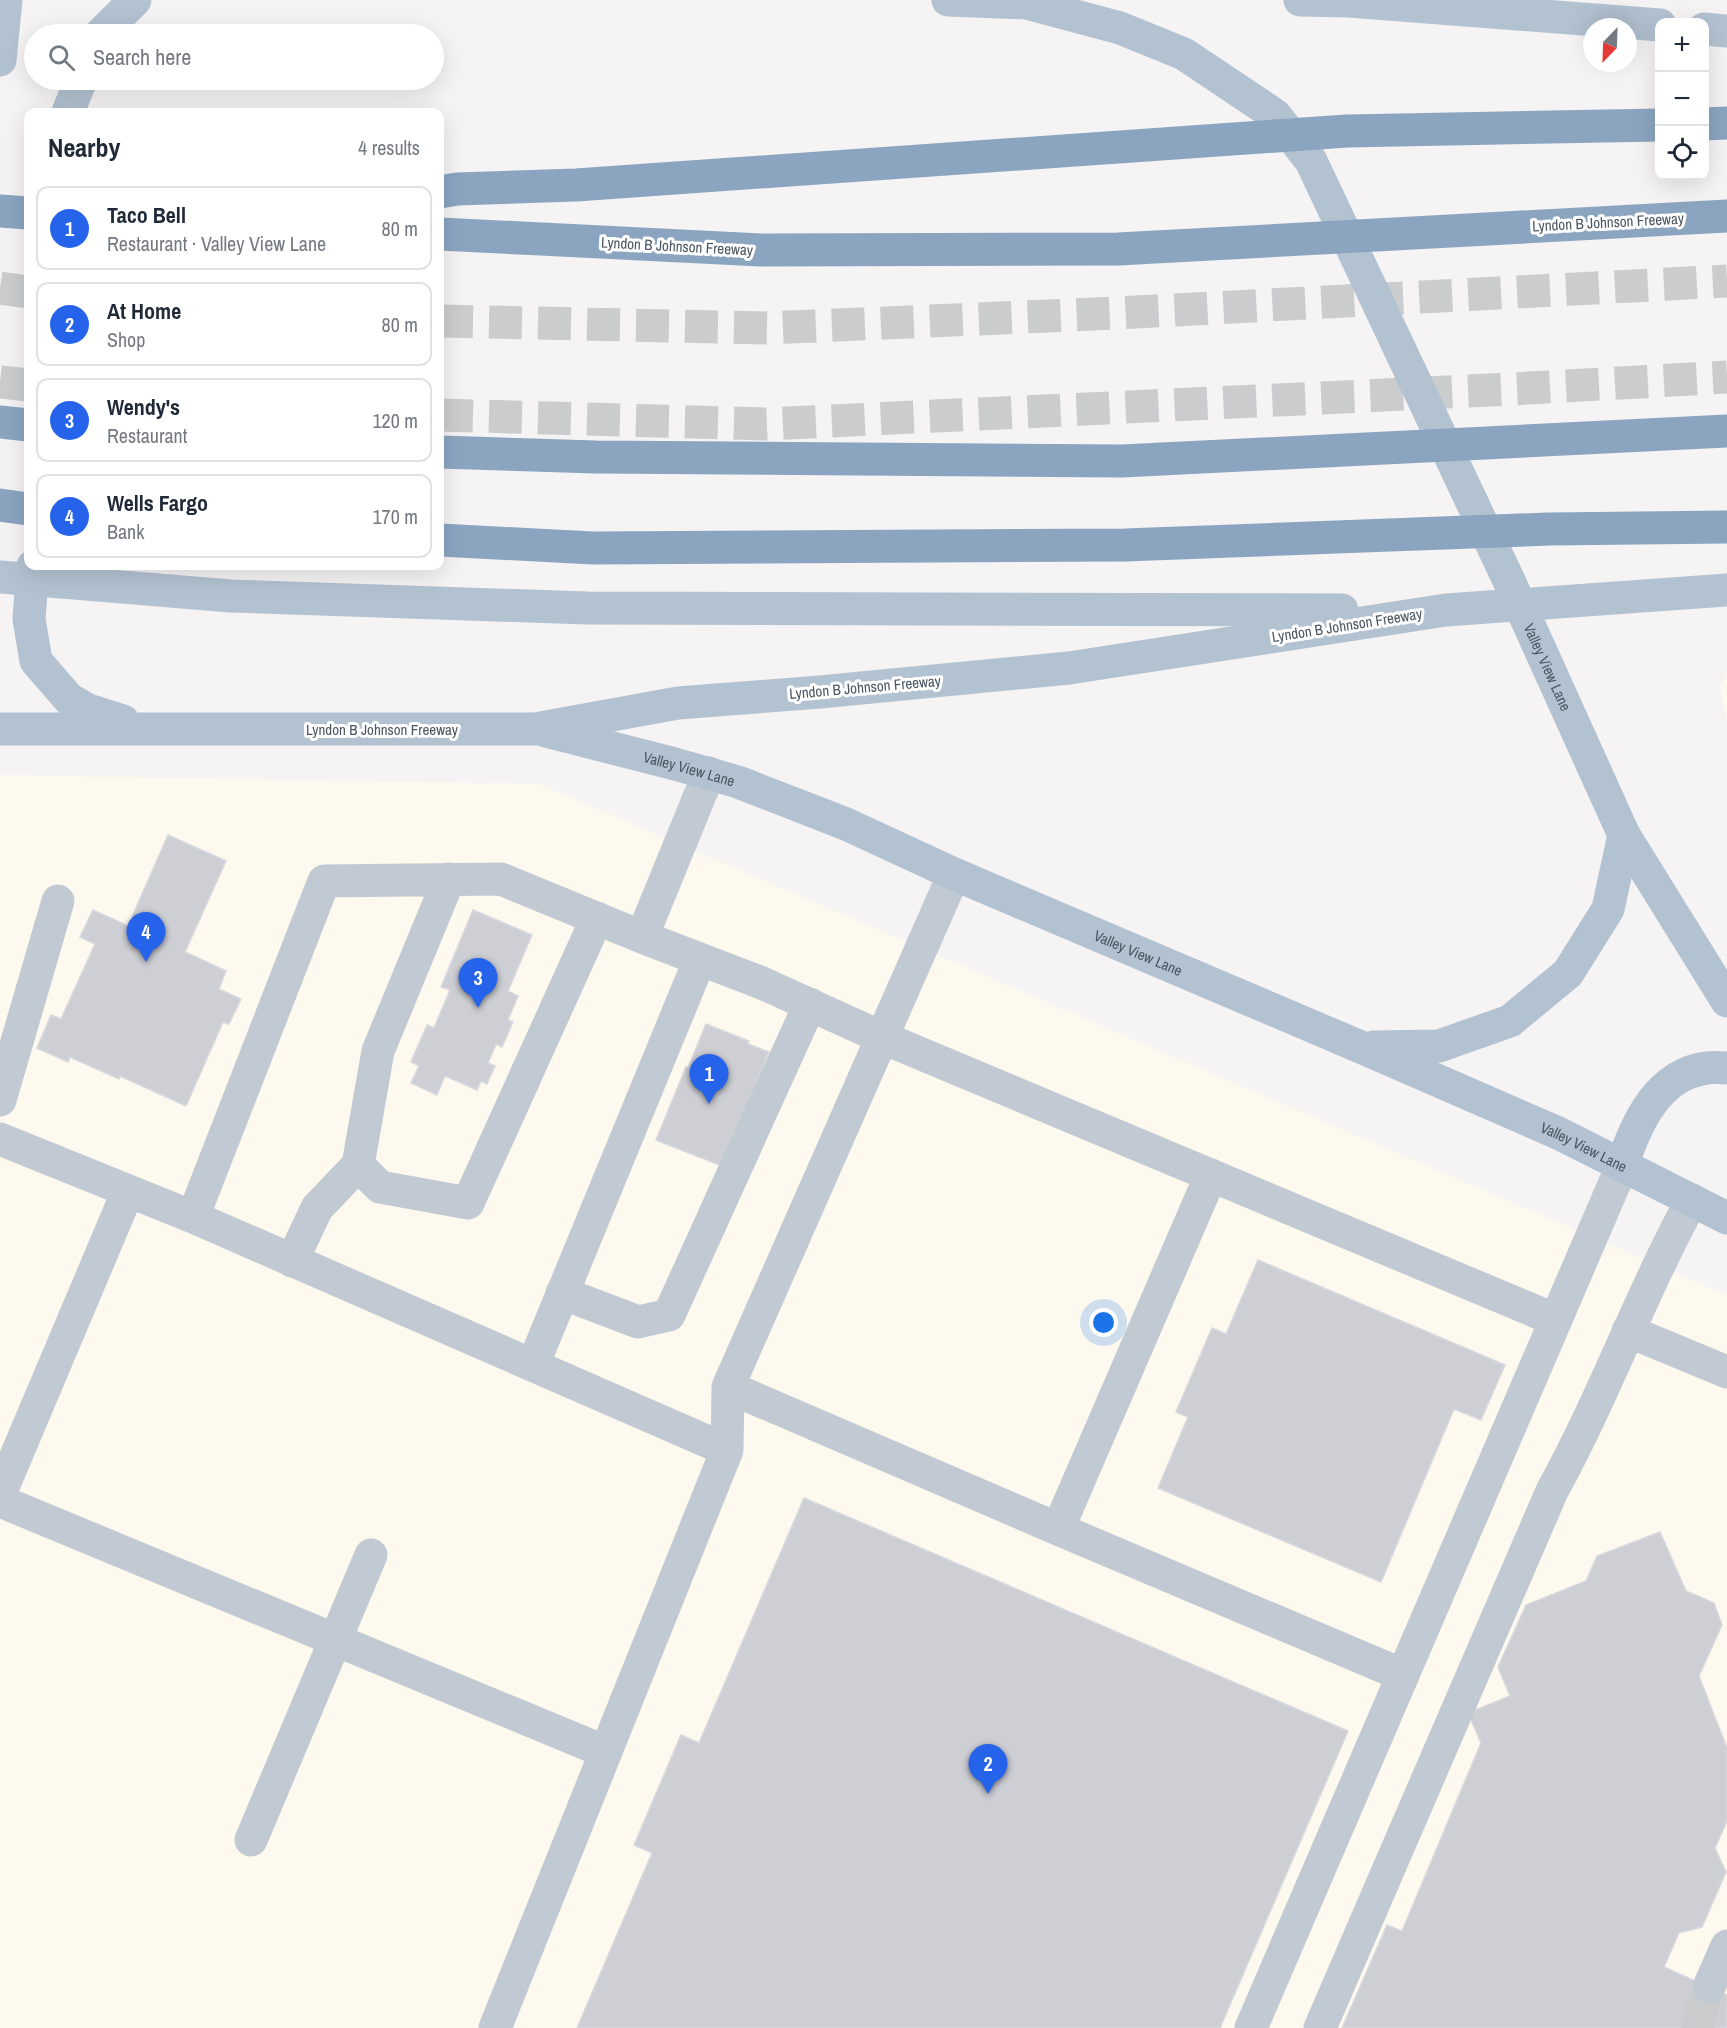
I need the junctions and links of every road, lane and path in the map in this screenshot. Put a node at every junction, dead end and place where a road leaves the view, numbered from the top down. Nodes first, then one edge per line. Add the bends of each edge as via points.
1 (6, 0) edge
2 (135, 0) edge
3 (948, 0) edge
4 (1086, 0) edge
5 (1300, 0) edge
6 (1027, 3) junction
7 (111, 24) edge
8 (1655, 25) edge
9 (1709, 29) edge
10 (1727, 31) edge
11 (0, 60) edge
12 (77, 90) edge
13 (70, 108) edge
14 (1727, 123) edge
15 (1709, 124) edge
16 (1655, 125) edge
17 (444, 191) edge
18 (0, 211) edge
19 (24, 213) edge
20 (1727, 216) edge
21 (444, 234) edge
22 (0, 422) edge
23 (24, 425) edge
24 (1727, 431) edge
25 (444, 452) edge
26 (0, 505) edge
27 (24, 508) edge
28 (1727, 526) edge
29 (444, 540) edge
30 (33, 570) edge
31 (0, 577) edge
32 (1727, 590) edge
33 (1446, 610) junction
34 (0, 729) edge
35 (150, 729) junction
36 (535, 729) junction
37 (709, 773) junction
38 (1624, 835) junction
39 (954, 874) junction
40 (449, 879) junction
41 (58, 901) dead end
42 (597, 918) junction
43 (642, 937) junction
44 (700, 959) junction
45 (1727, 1001) edge
46 (810, 1004) junction
47 (881, 1037) junction
48 (1363, 1048) junction
49 (1727, 1068) edge
50 (0, 1100) edge
51 (0, 1139) edge
52 (358, 1165) junction
53 (1622, 1166) junction
54 (1211, 1175) junction
55 (128, 1191) junction
56 (1692, 1200) junction
57 (193, 1217) junction
58 (1727, 1218) edge
59 (292, 1261) junction
60 (562, 1293) junction
61 (1556, 1320) junction
62 (1628, 1331) junction
63 (533, 1365) junction
64 (1727, 1372) edge
65 (728, 1387) junction
66 (727, 1450) junction
67 (0, 1494) edge
68 (0, 1501) edge
69 (1058, 1529) junction
70 (372, 1555) dead end
71 (336, 1640) junction
72 (1403, 1675) junction
73 (606, 1752) junction
74 (250, 1840) dead end
75 (495, 2028) edge
76 (1251, 2028) edge
77 (1320, 2028) edge

1 - 11 main road
2 - 7 main road
3 - 6 main road
4 - 6 main road
5 - 8 main road
6 - 38 main road, Valley View Lane via 1120,28 1184,54 1275,115 1311,161
9 - 10 main road
12 - 13 main road
14 - 15 highway
16 - 17 highway via 1347,131
18 - 19 highway
20 - 21 highway, Lyndon B Johnson Freeway via 1118,249 761,250
22 - 23 highway
24 - 25 highway via 1122,461
26 - 27 highway
28 - 29 highway via 1125,545 592,548
30 - 35 main road via 29,619 36,661 69,699 88,710
31 - 33 main road via 231,596 588,608
32 - 33 main road, Lyndon B Johnson Freeway
33 - 36 main road, Lyndon B Johnson Freeway via 1069,668 678,703
34 - 35 main road, Lyndon B Johnson Freeway
35 - 36 main road, Lyndon B Johnson Freeway
36 - 37 main road, Valley View Lane
37 - 39 main road, Valley View Lane via 846,824
37 - 43 lane
38 - 45 main road, Valley View Lane
38 - 48 main road via 1608,909 1568,973 1510,1021 1439,1046
39 - 47 lane
39 - 48 main road, Valley View Lane
40 - 42 lane via 501,879
40 - 52 lane via 378,1051
40 - 57 lane via 324,881
41 - 50 lane
42 - 43 lane
42 - 52 lane via 468,1203 380,1187
43 - 44 lane
44 - 46 lane
44 - 60 lane
46 - 47 lane
46 - 60 lane via 669,1315 638,1322
47 - 54 lane
47 - 65 lane
48 - 53 main road, Valley View Lane via 1558,1133
49 - 53 main road via 1694,1071 1675,1079 1658,1093 1643,1114
51 - 55 lane
52 - 59 lane via 317,1208
53 - 56 main road, Valley View Lane
53 - 61 lane
54 - 61 lane
54 - 69 lane
55 - 57 lane
55 - 67 lane
56 - 58 main road, Valley View Lane
56 - 62 lane
57 - 59 lane
59 - 63 lane
60 - 63 lane
61 - 72 lane
62 - 64 lane
62 - 77 lane via 1578,1444 1552,1491
63 - 66 lane
65 - 66 lane
65 - 69 lane
66 - 73 lane
68 - 71 lane
69 - 72 lane
70 - 71 lane
71 - 73 lane
71 - 74 lane
72 - 76 lane
73 - 75 lane

